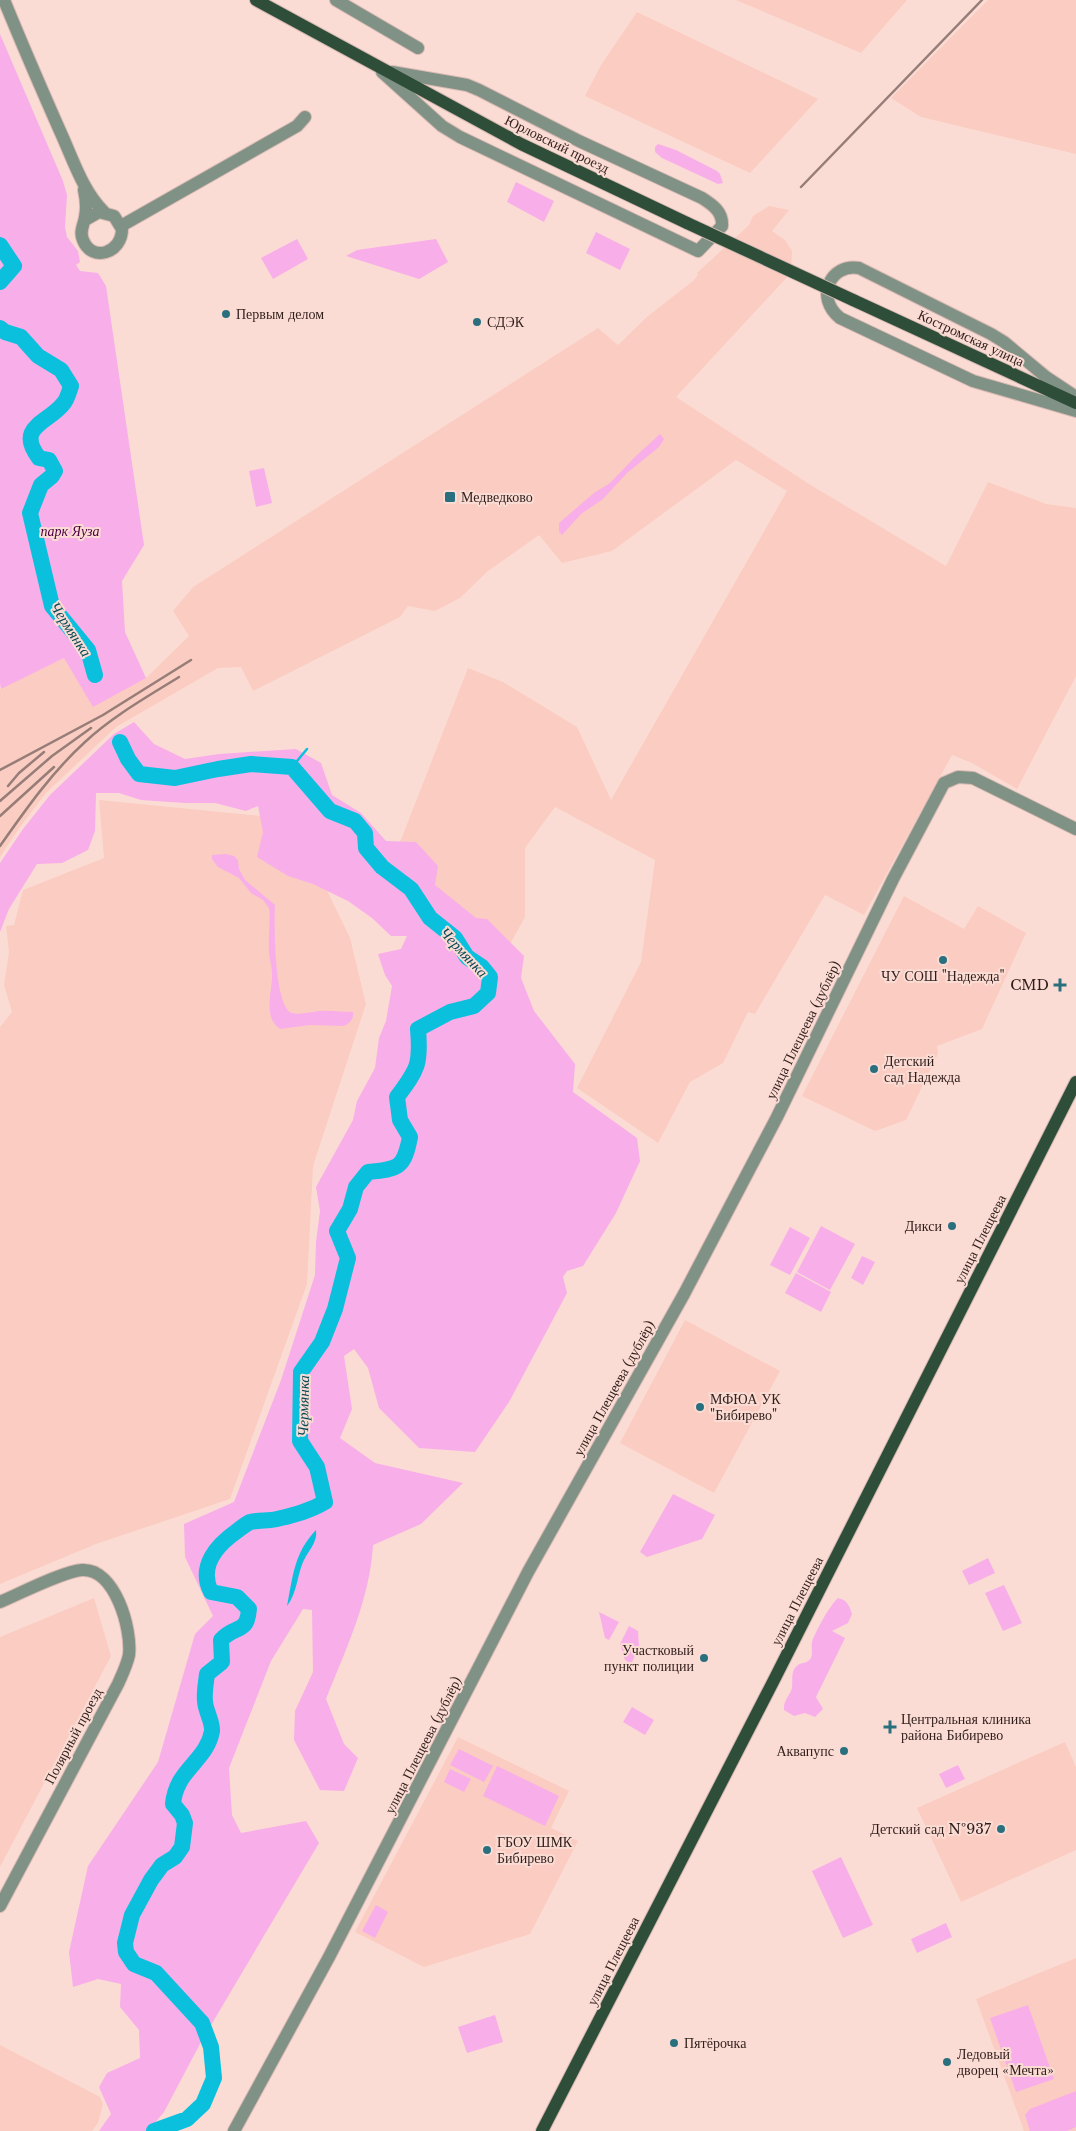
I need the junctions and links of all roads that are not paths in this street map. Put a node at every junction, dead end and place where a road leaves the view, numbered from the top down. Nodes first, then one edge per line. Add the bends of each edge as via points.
1 (4, 0) edge
2 (256, 0) edge
3 (336, 0) edge
4 (418, 48) dead end
5 (377, 67) junction
6 (305, 117) dead end
7 (81, 179) junction
8 (104, 212) junction
9 (85, 220) junction
10 (121, 226) junction
11 (853, 300) joint
12 (1076, 397) edge
13 (1076, 404) edge
14 (1076, 411) edge
15 (1076, 829) edge
16 (1076, 1082) edge
17 (0, 1602) edge
18 (0, 1906) edge
19 (234, 2131) edge
20 (542, 2131) edge

1 - 7 street
2 - 5 main road, Юрловский проезд
3 - 4 street
5 - 5 street via 442,126 460,137 698,251 722,226 722,217 712,204 702,198 479,90
5 - 11 main road, Юрловский проезд, bridge via 521,144
6 - 10 street via 297,126
7 - 8 street via 92,200
7 - 9 street via 87,203
8 - 9 street via 94,213
8 - 10 street via 114,216
9 - 10 street via 82,240 89,249 99,253 118,245
11 - 13 main road, Костромская улица
12 - 14 street via 991,334 859,268 851,266 843,270 829,284 828,306 840,318 974,381
15 - 19 street, улица Плещеева (дублёр) via 973,778 958,777 944,783 738,1193 528,1572 329,1957
16 - 20 main road, улица Плещеева
17 - 18 street, Полярный проезд via 82,1570 101,1575 119,1604 129,1655 124,1671

